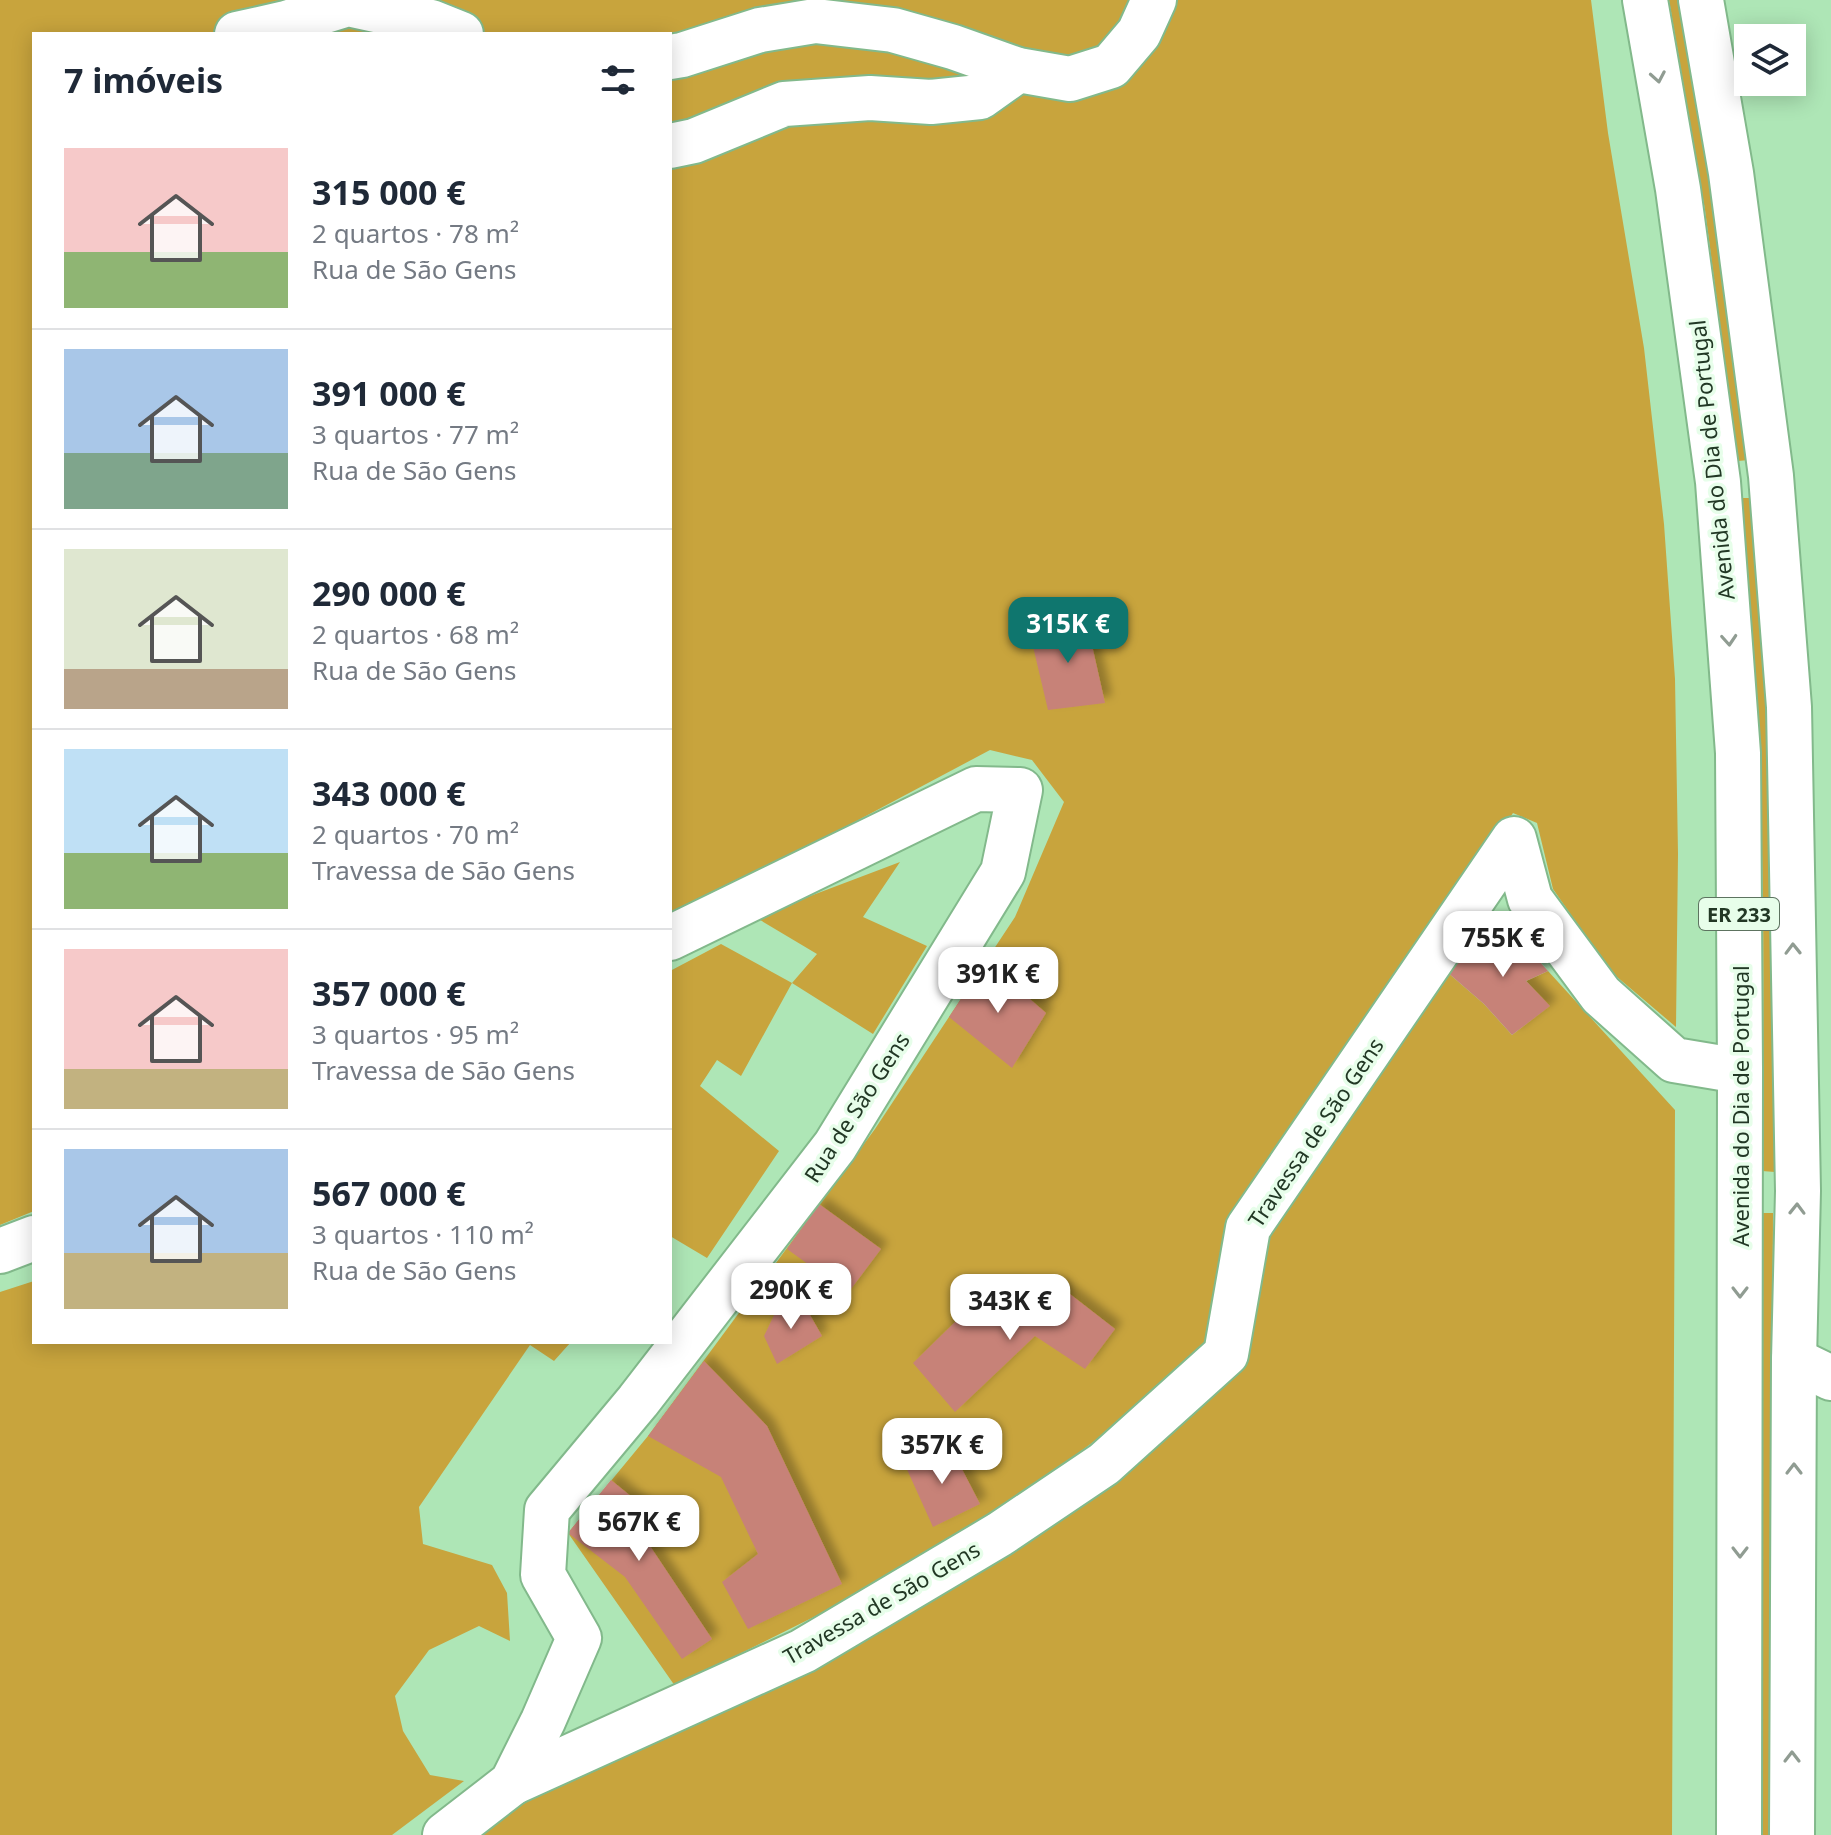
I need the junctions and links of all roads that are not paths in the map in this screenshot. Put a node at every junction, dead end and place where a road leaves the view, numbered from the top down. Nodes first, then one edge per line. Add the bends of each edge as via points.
1 (1154, 0) edge
2 (1645, 0) edge
3 (1701, 0) edge
4 (246, 32) edge
5 (456, 32) edge
6 (672, 57) edge
7 (1018, 70) junction
8 (672, 146) edge
9 (672, 937) edge
10 (1740, 1071) junction
11 (32, 1239) edge
12 (0, 1251) edge
13 (1813, 1369) edge
14 (512, 1783) junction
15 (445, 1835) edge
16 (1739, 1835) edge
17 (1792, 1835) edge

1 - 7 street via 1139,33 1111,66 1070,79
2 -> 10 street, Avenida do Dia de Portugal / ER 233 via 1678,189 1718,482 1738,753
13 -> 3 street, ER 233 via 1798,1191 1789,707 1771,476 1731,173
4 - 5 street via 348,4
6 - 7 street via 760,30 815,21 893,30
7 - 8 street via 980,97 784,104
9 - 14 street, Rua de São Gens via 976,789 1020,790 1003,872 835,1146 547,1510 543,1575 579,1638
10 - 14 street, Travessa de São Gens via 1674,1060 1601,995 1530,899 1514,839 1248,1228 1226,1354 1104,1464 1000,1534 803,1651
10 -> 16 street, Avenida do Dia de Portugal / ER 233
11 - 12 street
17 -> 13 street, ER 233
14 - 15 street, Rua de São Gens

